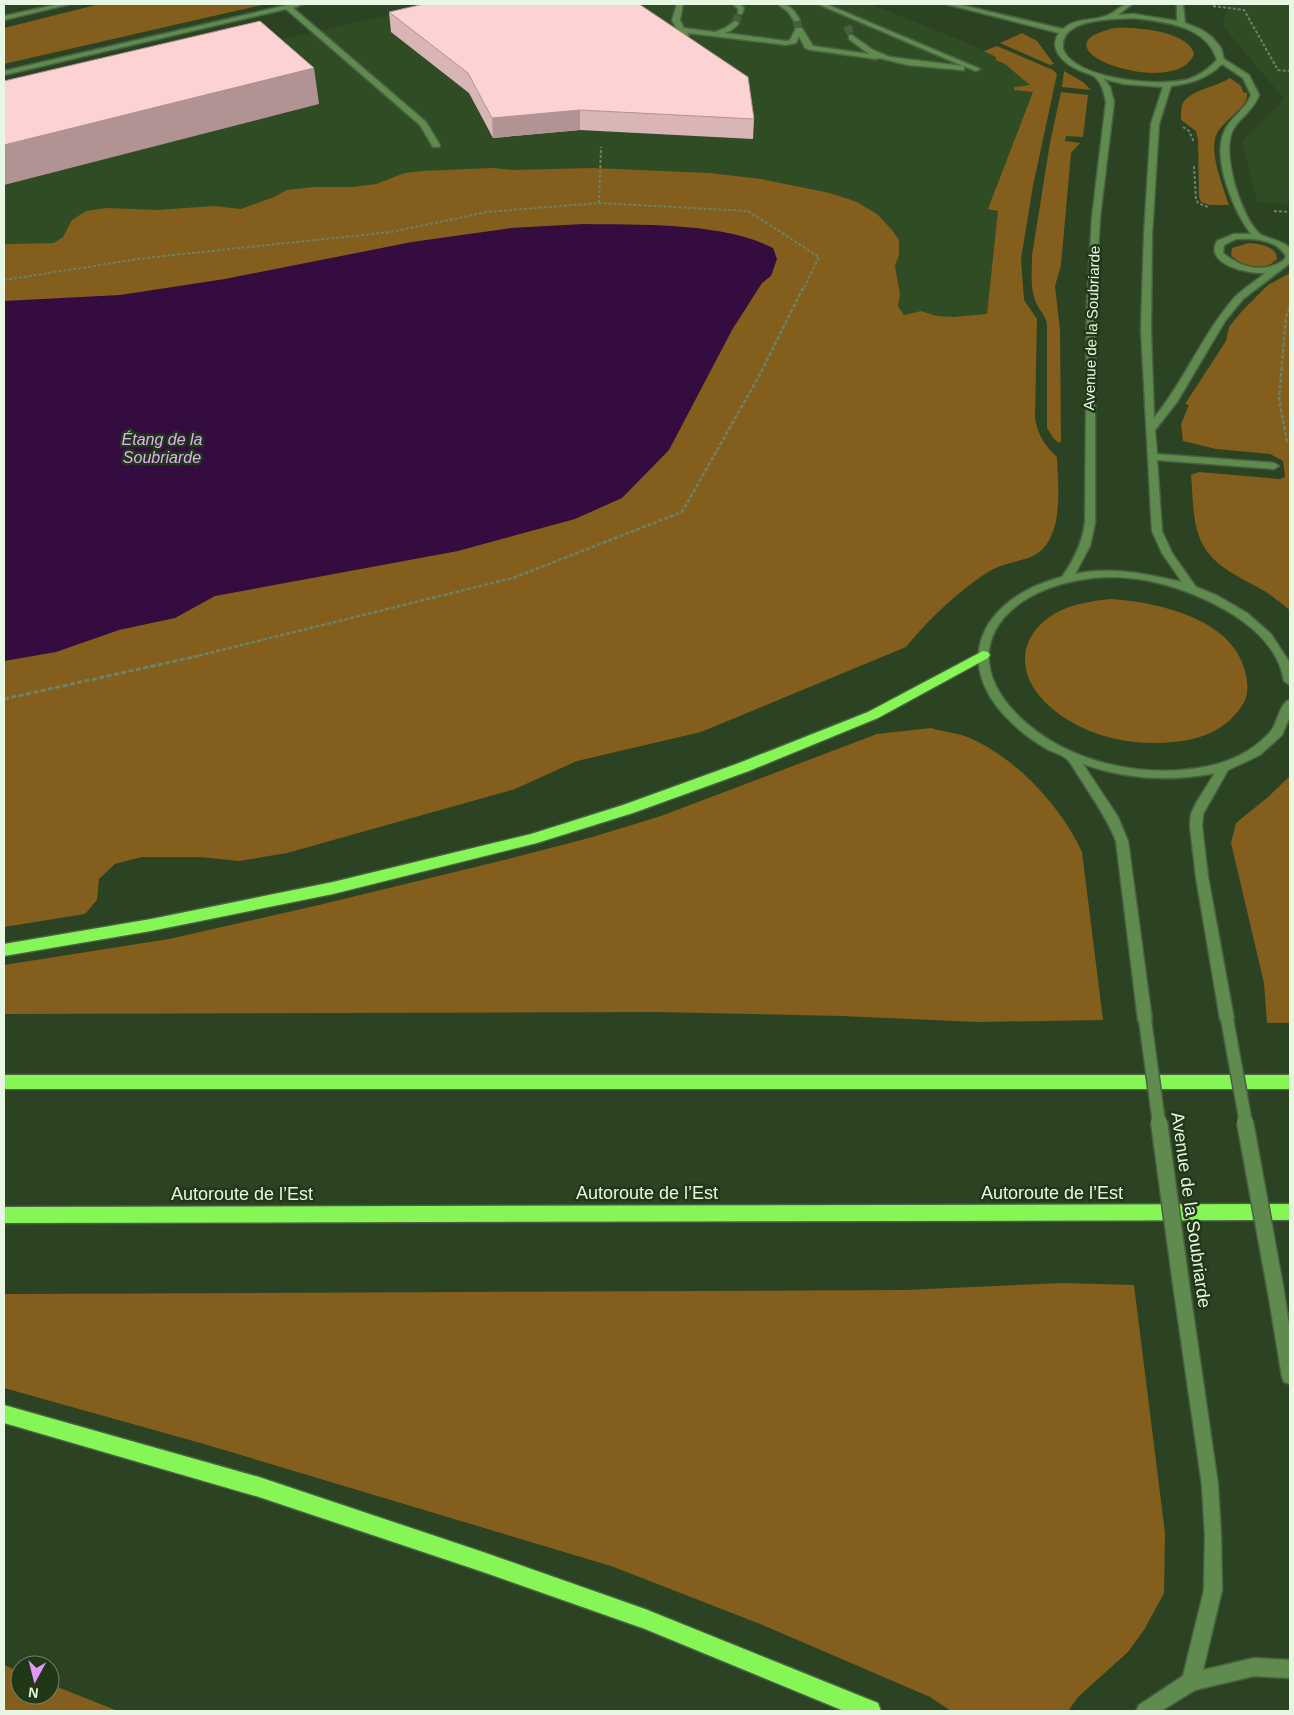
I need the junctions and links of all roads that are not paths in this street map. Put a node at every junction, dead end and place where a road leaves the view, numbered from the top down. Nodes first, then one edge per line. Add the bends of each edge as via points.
1 (67, 4) edge
2 (300, 4) edge
3 (680, 4) edge
4 (736, 4) edge
5 (782, 4) edge
6 (822, 4) edge
7 (949, 4) edge
8 (1129, 4) edge
9 (1180, 4) edge
10 (288, 6) junction
11 (838, 11) junction
12 (740, 13) dead end
13 (1111, 17) junction
14 (4, 18) edge
15 (796, 20) tunnel mouth
16 (735, 23) tunnel mouth
17 (1181, 24) junction
18 (847, 26) tunnel mouth
19 (681, 30) junction
20 (1064, 32) junction
21 (714, 35) junction
22 (852, 37) tunnel mouth
23 (693, 42) edge
24 (901, 60) junction
25 (1221, 60) junction
26 (4, 73) edge
27 (1098, 76) junction
28 (1168, 84) junction
29 (436, 144) dead end
30 (1257, 236) junction
31 (1290, 256) edge
32 (1276, 269) junction
33 (1150, 430) junction
34 (1152, 457) junction
35 (1274, 466) dead end
36 (1066, 578) junction
37 (1191, 588) junction
38 (983, 655) junction
39 (1290, 676) edge
40 (1290, 704) edge
41 (1071, 756) junction
42 (1224, 767) junction
43 (4, 950) edge
44 (4, 1082) edge
45 (1290, 1082) edge
46 (1290, 1212) edge
47 (4, 1214) edge
48 (1290, 1377) edge
49 (4, 1414) edge
50 (1290, 1669) edge
51 (1191, 1682) junction
52 (870, 1711) edge
53 (1146, 1711) edge

1 - 14 street
2 - 10 street
3 - 19 street via 676,20
4 - 12 street via 742,9
5 - 15 street
6 - 11 street
7 - 20 street
8 - 13 street
9 - 17 street
10 - 26 street
10 - 29 street via 423,124
11 - 18 street
11 - 24 street via 976,69
13 - 17 street via 1159,19
13 - 20 street via 1083,22
16 - 21 street via 728,30
17 - 25 street via 1212,40 1220,50
19 - 21 street
19 - 23 street
20 - 27 street via 1058,40 1059,50 1079,68
21 - 24 street via 786,43 793,42 799,30 811,48
22 - 24 street via 878,55
25 - 28 street via 1210,73
25 - 30 street via 1246,77 1255,95 1252,105 1229,130 1224,147 1240,209
27 - 28 street
27 - 36 street, Avenue de la Soubriarde via 1106,87 1110,102 1096,217 1091,306 1089,540
28 - 33 street via 1155,124 1148,234 1146,330
30 - 31 street via 1283,246
30 - 32 street via 1226,239 1220,243 1219,254 1242,268
31 - 32 street via 1288,262
32 - 33 street via 1240,297 1221,320 1172,402
33 - 34 street
34 - 35 street
34 - 37 street via 1157,530 1167,553
36 - 37 street via 1106,574 1149,577
36 - 38 street via 1032,590 1006,607 989,629
37 - 39 street via 1225,604 1255,624 1277,648
38 - 41 street via 988,683 1005,710 1034,736
38 - 43 highway via 873,715 628,810 532,839 333,888 151,925
40 - 42 street via 1287,718 1273,738 1252,755
41 - 42 street via 1109,768 1149,774 1188,774
41 - 51 street, Avenue de la Soubriarde, bridge via 1114,820 1122,841 1210,1485 1213,1590
42 - 48 street, bridge via 1202,802 1196,826 1202,877
44 - 45 highway
46 - 47 highway, Autoroute de l’Est
49 - 52 highway via 258,1487 483,1562 645,1619
50 - 51 street via 1254,1666
51 - 53 street

